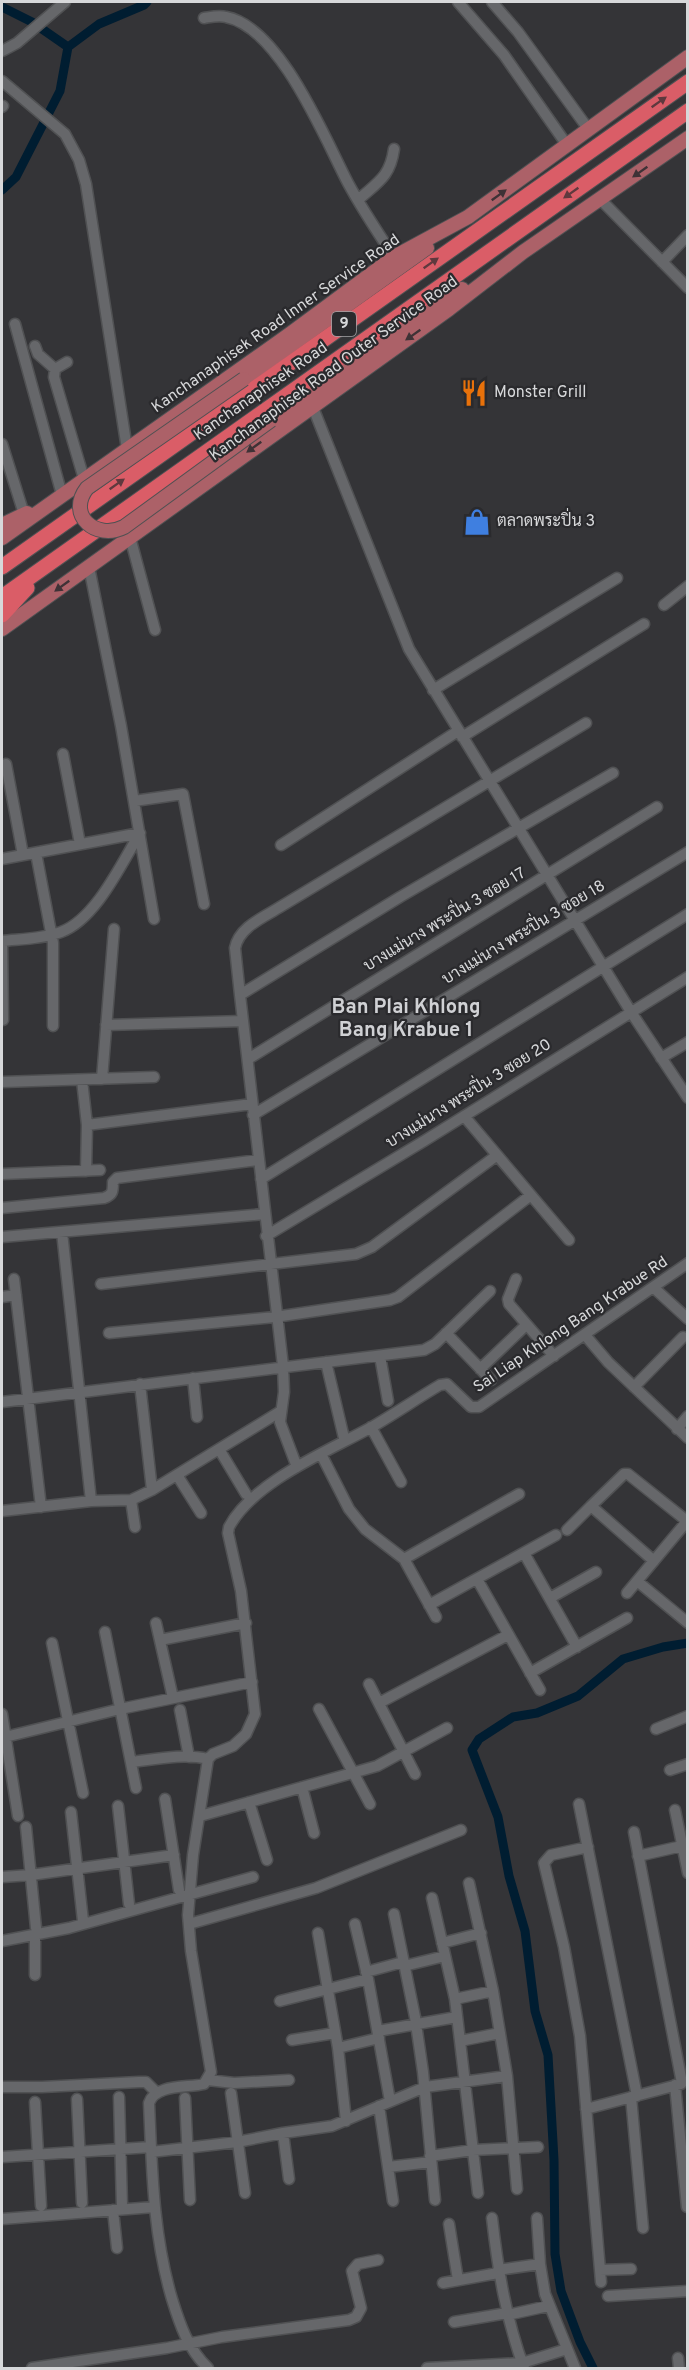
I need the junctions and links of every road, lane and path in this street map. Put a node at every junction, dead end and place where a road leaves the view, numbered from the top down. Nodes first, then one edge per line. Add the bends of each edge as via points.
1 (52, 2) edge
2 (65, 2) edge
3 (70, 2) edge
4 (458, 2) edge
5 (492, 2) edge
6 (49, 17) junction
7 (204, 18) dead end
8 (2, 51) edge
9 (687, 57) edge
10 (2, 81) edge
11 (687, 82) edge
12 (687, 111) edge
13 (589, 130) junction
14 (687, 138) edge
15 (567, 146) junction
16 (394, 148) dead end
17 (357, 200) junction
18 (600, 200) junction
19 (468, 217) junction
20 (687, 235) edge
21 (523, 252) junction
22 (394, 257) junction
23 (662, 262) junction
24 (687, 288) edge
25 (15, 324) dead end
26 (35, 346) dead end
27 (68, 362) dead end
28 (55, 369) junction
29 (312, 405) junction
30 (2, 444) edge
31 (127, 449) junction
32 (84, 479) junction
33 (62, 495) junction
34 (47, 505) junction
35 (24, 514) junction
36 (2, 525) edge
37 (130, 537) junction
38 (2, 538) edge
39 (52, 562) junction
40 (2, 567) edge
41 (89, 567) junction
42 (617, 578) dead end
43 (687, 586) edge
44 (2, 597) edge
45 (664, 605) dead end
46 (23, 614) junction
47 (2, 615) edge
48 (644, 624) dead end
49 (2, 629) edge
50 (155, 630) dead end
51 (2, 637) edge
52 (433, 690) junction
53 (586, 723) dead end
54 (460, 734) junction
55 (63, 754) dead end
56 (6, 764) dead end
57 (613, 773) dead end
58 (489, 782) junction
59 (134, 801) junction
60 (657, 807) dead end
61 (519, 828) junction
62 (140, 833) junction
63 (80, 844) junction
64 (281, 845) dead end
65 (36, 852) junction
66 (687, 852) edge
67 (23, 855) junction
68 (2, 859) edge
69 (546, 876) junction
70 (204, 904) dead end
71 (687, 914) edge
72 (154, 920) dead end
73 (575, 920) junction
74 (114, 929) dead end
75 (51, 935) junction
76 (2, 941) edge
77 (604, 967) junction
78 (687, 977) edge
79 (240, 995) junction
80 (631, 1012) junction
81 (3, 1020) dead end
82 (243, 1021) junction
83 (106, 1025) junction
84 (53, 1026) dead end
85 (687, 1042) edge
86 (661, 1058) junction
87 (248, 1059) junction
88 (154, 1077) dead end
89 (102, 1079) junction
90 (82, 1080) junction
91 (2, 1082) edge
92 (687, 1098) edge
93 (253, 1109) junction
94 (464, 1116) junction
95 (87, 1125) junction
96 (496, 1156) junction
97 (258, 1160) junction
98 (100, 1170) dead end
99 (86, 1171) junction
100 (2, 1174) edge
101 (261, 1179) junction
102 (531, 1195) junction
103 (2, 1208) edge
104 (264, 1214) junction
105 (62, 1233) junction
106 (266, 1236) junction
107 (2, 1237) edge
108 (569, 1240) dead end
109 (687, 1263) edge
110 (270, 1266) junction
111 (14, 1279) dead end
112 (516, 1279) dead end
113 (101, 1284) dead end
114 (654, 1288) junction
115 (490, 1291) dead end
116 (16, 1295) junction
117 (2, 1297) edge
118 (275, 1317) junction
119 (687, 1318) edge
120 (524, 1328) dead end
121 (109, 1333) dead end
122 (446, 1333) junction
123 (585, 1335) junction
124 (683, 1337) dead end
125 (380, 1356) junction
126 (554, 1356) junction
127 (326, 1362) junction
128 (283, 1366) junction
129 (480, 1369) junction
130 (193, 1378) junction
131 (491, 1380) dead end
132 (140, 1384) junction
133 (634, 1387) junction
134 (79, 1392) junction
135 (29, 1398) junction
136 (388, 1401) dead end
137 (2, 1402) edge
138 (281, 1411) junction
139 (687, 1416) edge
140 (197, 1417) dead end
141 (371, 1427) junction
142 (677, 1429) junction
143 (344, 1438) dead end
144 (687, 1438) edge
145 (219, 1449) junction
146 (321, 1454) junction
147 (297, 1467) junction
148 (177, 1475) junction
149 (401, 1482) dead end
150 (152, 1490) junction
151 (246, 1494) dead end
152 (519, 1494) dead end
153 (131, 1500) junction
154 (91, 1501) junction
155 (591, 1506) junction
156 (41, 1507) junction
157 (2, 1511) edge
158 (201, 1513) dead end
159 (687, 1520) edge
160 (135, 1527) dead end
161 (567, 1530) dead end
162 (556, 1535) dead end
163 (524, 1553) junction
164 (404, 1559) junction
165 (654, 1561) junction
166 (596, 1572) dead end
167 (477, 1579) junction
168 (637, 1581) junction
169 (627, 1593) dead end
170 (549, 1598) junction
171 (429, 1605) junction
172 (436, 1617) dead end
173 (627, 1618) dead end
174 (156, 1623) dead end
175 (246, 1623) junction
176 (687, 1623) edge
177 (105, 1632) dead end
178 (508, 1635) junction
179 (160, 1640) junction
180 (52, 1643) dead end
181 (577, 1647) junction
182 (530, 1673) junction
183 (252, 1682) junction
184 (369, 1684) dead end
185 (540, 1690) dead end
186 (172, 1698) junction
187 (379, 1703) junction
188 (120, 1709) junction
189 (319, 1709) dead end
190 (180, 1710) dead end
191 (2, 1714) edge
192 (687, 1716) edge
193 (68, 1721) junction
194 (447, 1728) dead end
195 (656, 1729) dead end
196 (5, 1737) junction
197 (404, 1752) junction
198 (189, 1757) junction
199 (208, 1759) junction
200 (132, 1762) junction
201 (687, 1764) edge
202 (670, 1770) dead end
203 (353, 1773) junction
204 (415, 1774) dead end
205 (302, 1787) junction
206 (136, 1788) dead end
207 (7, 1791) edge
208 (83, 1792) dead end
209 (165, 1799) dead end
210 (249, 1802) junction
211 (369, 1804) dead end
212 (579, 1804) dead end
213 (118, 1806) dead end
214 (675, 1810) dead end
215 (71, 1812) dead end
216 (18, 1816) dead end
217 (200, 1816) junction
218 (26, 1827) dead end
219 (461, 1830) dead end
220 (634, 1832) dead end
221 (314, 1833) dead end
222 (682, 1846) junction
223 (588, 1847) junction
224 (174, 1854) junction
225 (638, 1856) junction
226 (267, 1860) dead end
227 (123, 1862) junction
228 (76, 1868) junction
229 (687, 1873) edge
230 (31, 1875) junction
231 (2, 1877) edge
232 (253, 1877) dead end
233 (469, 1883) dead end
234 (184, 1893) junction
235 (432, 1898) dead end
236 (129, 1904) dead end
237 (394, 1914) dead end
238 (83, 1921) dead end
239 (189, 1924) junction
240 (355, 1924) dead end
241 (35, 1932) junction
242 (318, 1933) dead end
243 (482, 1933) junction
244 (2, 1941) edge
245 (442, 1943) junction
246 (445, 1956) junction
247 (404, 1964) junction
248 (34, 1975) dead end
249 (367, 1975) junction
250 (328, 1989) junction
251 (493, 1991) junction
252 (454, 1999) junction
253 (280, 2001) dead end
254 (457, 2017) junction
255 (416, 2023) junction
256 (335, 2033) junction
257 (500, 2033) junction
258 (378, 2035) junction
259 (292, 2040) dead end
260 (460, 2041) junction
261 (338, 2048) junction
262 (507, 2076) junction
263 (208, 2080) junction
264 (289, 2080) dead end
265 (466, 2082) junction
266 (682, 2083) edge
267 (2, 2086) edge
268 (425, 2087) junction
269 (156, 2092) junction
270 (231, 2093) dead end
271 (119, 2097) dead end
272 (185, 2097) dead end
273 (634, 2097) junction
274 (77, 2099) dead end
275 (390, 2101) junction
276 (35, 2102) dead end
277 (379, 2106) junction
278 (586, 2109) junction
279 (346, 2121) junction
280 (283, 2133) junction
281 (237, 2142) junction
282 (513, 2147) junction
283 (538, 2147) dead end
284 (186, 2148) junction
285 (151, 2150) junction
286 (473, 2150) junction
287 (121, 2151) junction
288 (79, 2154) junction
289 (37, 2156) junction
290 (2, 2157) edge
291 (430, 2159) junction
292 (388, 2167) junction
293 (289, 2179) dead end
294 (517, 2189) dead end
295 (245, 2193) dead end
296 (478, 2193) dead end
297 (190, 2200) dead end
298 (435, 2200) dead end
299 (393, 2202) dead end
300 (82, 2203) dead end
301 (41, 2206) dead end
302 (154, 2207) junction
303 (687, 2207) edge
304 (118, 2208) junction
305 (492, 2218) dead end
306 (537, 2218) dead end
307 (2, 2219) edge
308 (448, 2224) dead end
309 (643, 2228) dead end
310 (117, 2248) dead end
311 (378, 2260) dead end
312 (540, 2264) junction
313 (631, 2269) dead end
314 (600, 2270) junction
315 (498, 2272) junction
316 (458, 2280) junction
317 (601, 2282) dead end
318 (443, 2283) dead end
319 (687, 2291) edge
320 (608, 2296) dead end
321 (548, 2306) junction
322 (507, 2314) junction
323 (454, 2322) dead end
324 (189, 2344) junction
325 (567, 2349) junction
326 (523, 2366) edge
327 (32, 2368) edge
328 (208, 2368) edge
329 (432, 2368) edge
330 (574, 2368) edge

1 - 6 street
2 - 3 street
2 - 6 street
4 - 15 street via 504,55
5 - 13 street
6 - 8 street
7 - 17 street via 237,20 272,50 307,99
9 - 13 main road, Kanchanaphisek Road Inner Service Road
10 - 31 street via 65,134 79,160
40 -> 11 highway, Kanchanaphisek Road / 9
12 -> 39 highway, Kanchanaphisek Road / 9
13 - 15 main road, Kanchanaphisek Road Inner Service Road
14 -> 18 main road, Kanchanaphisek Road Outer Service Road
19 -> 15 main road, Kanchanaphisek Road Inner Service Road
16 - 17 street via 387,174
17 - 22 street
18 - 21 main road, Kanchanaphisek Road Outer Service Road
18 - 23 street
19 - 21 main road, bridge via 87,488 80,501 84,518 92,528 109,532 124,527 430,309
19 - 22 main road, Kanchanaphisek Road Inner Service Road
20 - 23 street
21 -> 29 main road, Kanchanaphisek Road Outer Service Road
22 - 31 main road, Kanchanaphisek Road Inner Service Road
23 - 24 street
25 - 33 street
26 - 28 street
27 - 28 street
28 - 32 street
29 -> 37 main road, Kanchanaphisek Road Outer Service Road
29 - 52 street via 405,640
30 - 35 street
31 - 32 main road, Kanchanaphisek Road Inner Service Road
32 - 33 main road, Kanchanaphisek Road Inner Service Road
33 - 34 main road, Kanchanaphisek Road Inner Service Road
34 - 35 main road
34 - 38 main road, Kanchanaphisek Road Inner Service Road
35 - 36 main road
37 - 41 main road, Kanchanaphisek Road Outer Service Road
37 - 50 street
39 - 44 highway, Kanchanaphisek Road / 9
39 - 47 highway
41 -> 46 main road, Kanchanaphisek Road Outer Service Road
41 - 59 street
42 - 52 street
43 - 45 street
46 - 49 main road, Kanchanaphisek Road Outer Service Road
46 - 51 main road
48 - 54 street
52 - 54 street
53 - 58 street
54 - 58 street
54 - 64 street
55 - 63 street
56 - 67 street
57 - 61 street
58 - 61 street
58 - 79 street via 243,931 235,948
59 - 62 street
59 - 70 street via 183,794
60 - 69 street, บางแม่นาง พระปิ่น 3 ซอย 17
61 - 69 street
61 - 79 street
62 - 63 street
62 - 72 street
62 - 75 street via 96,903 70,927
63 - 65 street
65 - 67 street
65 - 75 street
66 - 73 street, บางแม่นาง พระปิ่น 3 ซอย 18
67 - 68 street
69 - 73 street
69 - 87 street, บางแม่นาง พระปิ่น 3 ซอย 17
71 - 77 street
73 - 77 street
73 - 93 street, บางแม่นาง พระปิ่น 3 ซอย 18
74 - 83 street
75 - 76 street
75 - 84 street
76 - 81 street
77 - 80 street
77 - 101 street
78 - 80 street, บางแม่นาง พระปิ่น 3 ซอย 20
79 - 82 street
80 - 86 street
80 - 94 street, บางแม่นาง พระปิ่น 3 ซอย 20
82 - 83 street
82 - 87 street
83 - 89 street
85 - 86 street
86 - 92 street
87 - 93 street
88 - 89 street
89 - 90 street
90 - 91 street
90 - 95 street
93 - 95 street
93 - 97 street
94 - 96 street
94 - 106 street, บางแม่นาง พระปิ่น 3 ซอย 20
95 - 99 street
96 - 102 street
96 - 110 street via 365,1251
97 - 101 street
97 - 103 street via 117,1178 113,1192 104,1198
98 - 99 street
99 - 100 street
101 - 104 street
102 - 108 street
102 - 118 street via 398,1297
104 - 105 street
104 - 106 street
105 - 107 street
105 - 134 street
106 - 110 street
109 - 114 street, Sai Liap Khlong Bang Krabue Rd
110 - 113 street
110 - 118 street
111 - 116 street
112 - 126 street via 509,1304
114 - 119 street
114 - 123 street, Sai Liap Khlong Bang Krabue Rd
115 - 122 street
116 - 117 street
116 - 135 street
118 - 121 street
118 - 128 street
120 - 129 street
122 - 125 street via 424,1350
122 - 129 street
123 - 126 street, Sai Liap Khlong Bang Krabue Rd
123 - 133 street
124 - 133 street
125 - 127 street
125 - 136 street
126 - 141 street, Sai Liap Khlong Bang Krabue Rd via 479,1407 471,1407 444,1383
127 - 128 street
127 - 143 street
128 - 130 street
128 - 138 street
129 - 131 street
130 - 132 street
130 - 140 street
132 - 134 street
132 - 150 street
133 - 142 street
134 - 135 street
134 - 154 street
135 - 137 street
135 - 156 street
138 - 145 street
138 - 147 street via 280,1422
139 - 142 street
141 - 146 street, Sai Liap Khlong Bang Krabue Rd
141 - 149 street
142 - 144 street
145 - 148 street
145 - 151 street
146 - 147 street, Sai Liap Khlong Bang Krabue Rd
146 - 164 street via 349,1509 365,1529
147 - 175 street, Sai Liap Khlong Bang Krabue Rd via 256,1495 229,1527
148 - 150 street
148 - 158 street
150 - 153 street
152 - 164 street
153 - 154 street
153 - 160 street
154 - 156 street
155 - 159 street via 628,1474
155 - 161 street
155 - 165 street
156 - 157 street
159 - 165 street
162 - 163 street
163 - 167 street
163 - 170 street
164 - 171 street
165 - 168 street
166 - 170 street
167 - 171 street
167 - 178 street
168 - 169 street
168 - 176 street
170 - 181 street
171 - 172 street
173 - 181 street
174 - 179 street
175 - 179 street
175 - 183 street, Sai Liap Khlong Bang Krabue Rd
177 - 188 street
178 - 182 street
178 - 187 street
179 - 186 street
180 - 193 street
181 - 182 street
182 - 185 street
183 - 186 street
183 - 199 street, Sai Liap Khlong Bang Krabue Rd via 255,1714 246,1734
184 - 187 street
186 - 188 street
187 - 197 street
188 - 193 street
188 - 200 street
189 - 203 street
190 - 198 street
191 - 196 street
192 - 195 street
193 - 196 street
193 - 208 street
194 - 197 street
196 - 207 street
197 - 203 street
197 - 204 street
198 - 199 street
198 - 200 street
199 - 217 street
200 - 206 street
201 - 202 street
203 - 205 street
203 - 211 street
205 - 210 street
205 - 221 street
207 - 216 street
209 - 224 street
210 - 217 street
210 - 226 street
212 - 223 street
213 - 227 street
214 - 222 street
215 - 228 street
217 - 234 street
218 - 230 street
219 - 239 street via 316,1888
220 - 225 street
222 - 225 street
222 - 229 street
223 - 273 street
223 - 278 street via 551,1855 544,1863 580,2036
224 - 227 street
224 - 234 street
225 - 266 street
227 - 228 street
227 - 236 street
228 - 230 street
228 - 238 street
230 - 231 street
230 - 241 street
232 - 234 street
233 - 243 street
234 - 239 street
234 - 241 street via 109,1918
235 - 245 street
237 - 247 street
239 - 263 street via 210,2063
240 - 249 street
241 - 244 street
241 - 248 street
242 - 250 street
243 - 245 street
243 - 251 street
245 - 246 street
246 - 247 street
246 - 252 street
247 - 249 street
247 - 255 street
249 - 250 street
249 - 258 street
250 - 253 street
250 - 256 street
251 - 252 street
251 - 257 street
252 - 254 street
254 - 255 street
254 - 260 street
255 - 258 street
255 - 268 street
256 - 259 street
256 - 261 street
257 - 260 street
257 - 262 street
258 - 261 street
258 - 275 street
260 - 265 street
261 - 279 street
262 - 265 street
262 - 282 street
263 - 264 street
263 - 269 street via 202,2085
265 - 268 street
265 - 286 street
266 - 273 street
266 - 303 street
267 - 269 street via 139,2082 151,2085
268 - 275 street
268 - 291 street
269 - 285 street via 149,2103
270 - 281 street
271 - 287 street
272 - 284 street
273 - 278 street
273 - 309 street
274 - 288 street
275 - 277 street
276 - 289 street
277 - 279 street
277 - 292 street
278 - 314 street
279 - 280 street
280 - 281 street
280 - 293 street
281 - 284 street
281 - 295 street
282 - 283 street
282 - 286 street
282 - 294 street
284 - 285 street
284 - 297 street
285 - 287 street
285 - 302 street
286 - 291 street
286 - 296 street
287 - 288 street
287 - 304 street
288 - 289 street
288 - 300 street
289 - 290 street
289 - 301 street
291 - 292 street
291 - 298 street
292 - 299 street
302 - 304 street
302 - 324 street via 167,2282
304 - 307 street
304 - 310 street
305 - 315 street
306 - 312 street
308 - 316 street
311 - 324 street via 358,2264 352,2271 361,2308 356,2317
312 - 315 street
312 - 321 street
313 - 314 street
314 - 317 street
315 - 316 street
315 - 322 street
316 - 318 street
319 - 320 street
321 - 322 street
321 - 325 street
322 - 323 street
322 - 326 street
324 - 327 street
324 - 328 street
325 - 326 street
325 - 330 street
326 - 329 street

